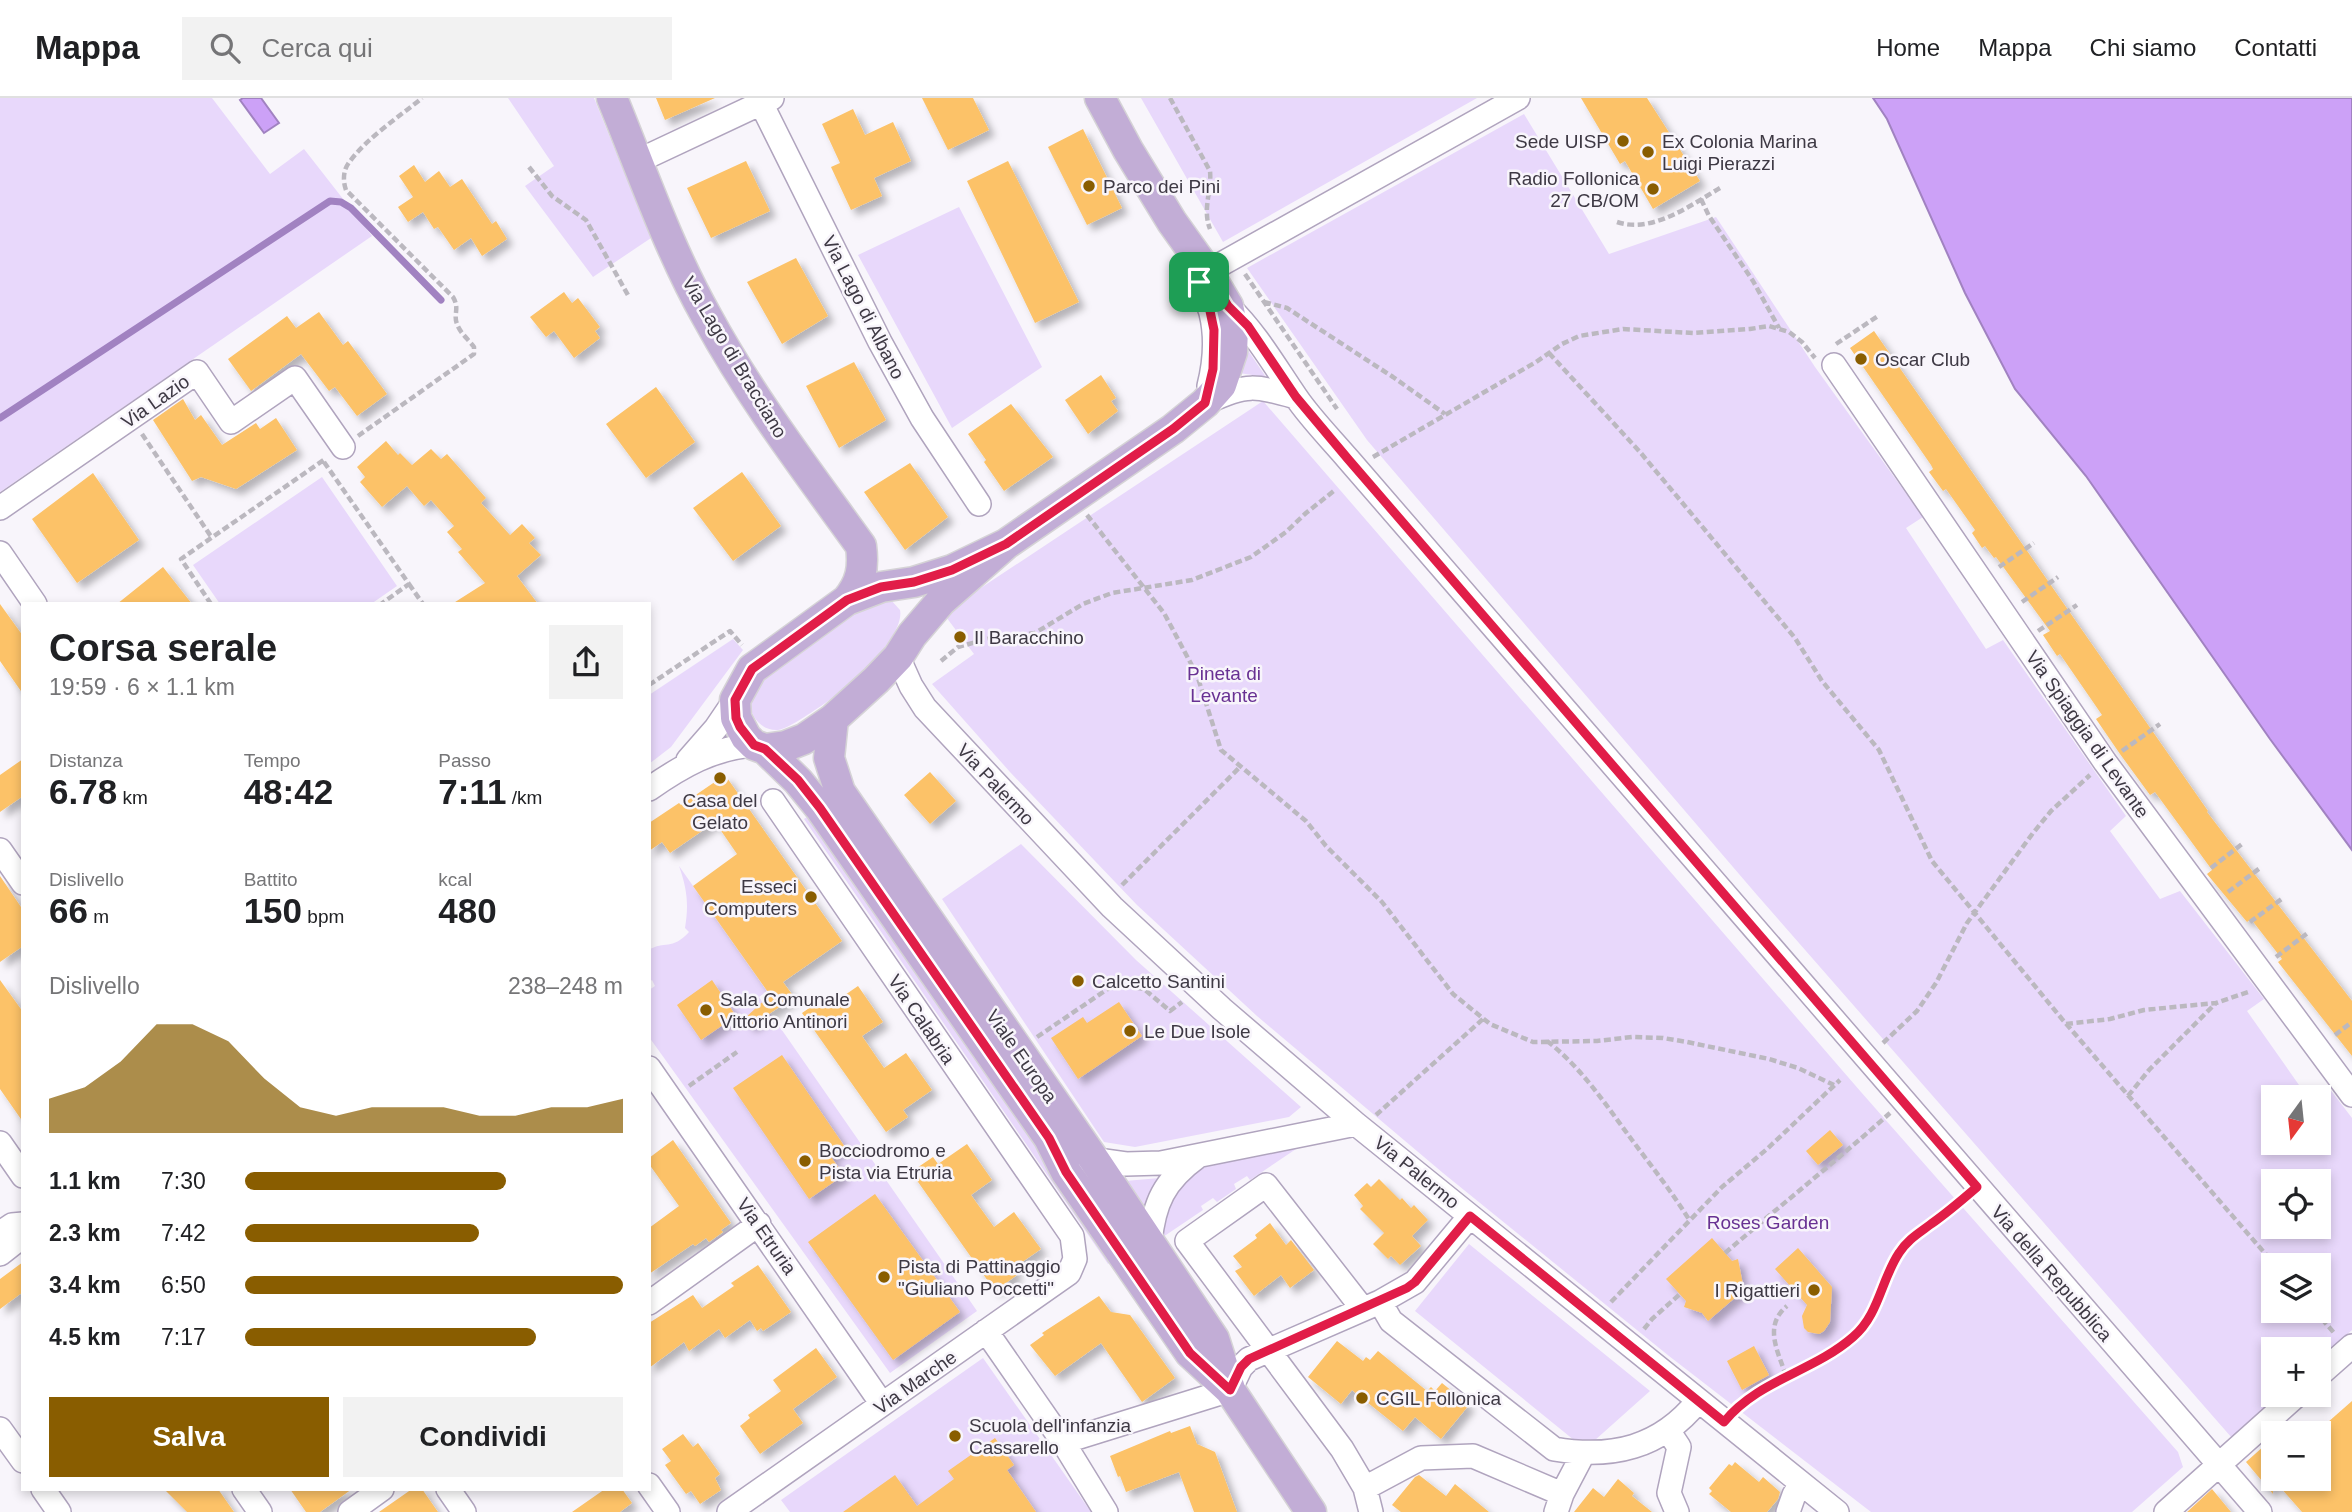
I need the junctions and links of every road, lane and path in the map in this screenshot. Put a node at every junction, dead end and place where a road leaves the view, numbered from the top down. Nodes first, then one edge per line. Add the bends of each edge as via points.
1 (422, 98) edge
2 (612, 98) edge
3 (1100, 98) edge
4 (1170, 98) edge
5 (1518, 98) edge
6 (766, 101) edge
7 (638, 161) junction
8 (529, 167) dead end
9 (1720, 188) dead end
10 (1701, 199) junction
11 (1617, 222) dead end
12 (1220, 264) junction
13 (629, 297) dead end
14 (1264, 302) dead end
15 (1228, 306) junction
16 (1878, 316) dead end
17 (1780, 328) junction
18 (1549, 353) junction
19 (1834, 365) junction
20 (1296, 397) junction
21 (1205, 403) junction
22 (1445, 414) junction
23 (128, 420) junction
24 (343, 447) junction
25 (1373, 457) dead end
26 (323, 461) junction
27 (1335, 490) dead end
28 (1073, 498) junction
29 (979, 504) dead end
30 (0, 508) edge
31 (212, 538) junction
32 (2034, 543) dead end
33 (1006, 544) junction
34 (0, 553) edge
35 (2058, 577) dead end
36 (1980, 580) junction
37 (409, 584) junction
38 (881, 587) junction
39 (1143, 587) junction
40 (847, 600) junction
41 (34, 602) edge
42 (210, 602) edge
43 (384, 602) edge
44 (421, 602) edge
45 (2077, 605) dead end
46 (2004, 614) junction
47 (2023, 642) junction
48 (905, 646) junction
49 (941, 661) dead end
50 (759, 664) junction
51 (651, 684) edge
52 (735, 700) junction
53 (833, 719) junction
54 (2160, 724) dead end
55 (760, 747) junction
56 (2105, 762) junction
57 (683, 765) junction
58 (1241, 766) junction
59 (651, 788) edge
60 (773, 801) dead end
61 (2242, 844) dead end
62 (0, 850) edge
63 (2260, 868) dead end
64 (21, 880) edge
65 (2193, 881) junction
66 (2283, 898) dead end
67 (1106, 900) junction
68 (2211, 905) junction
69 (1975, 913) junction
70 (2309, 932) dead end
71 (2233, 936) junction
72 (2263, 975) junction
73 (1182, 1002) dead end
74 (2216, 1003) junction
75 (1483, 1019) junction
76 (2066, 1024) junction
77 (1035, 1039) dead end
78 (1547, 1041) junction
79 (1879, 1046) dead end
80 (737, 1052) dead end
81 (651, 1071) edge
82 (1840, 1080) dead end
83 (1834, 1085) junction
84 (2352, 1095) edge
85 (2128, 1096) junction
86 (1325, 1098) junction
87 (671, 1099) junction
88 (1903, 1102) junction
89 (1359, 1126) junction
90 (1308, 1133) junction
91 (1049, 1138) junction
92 (0, 1143) edge
93 (1200, 1156) junction
94 (1095, 1161) junction
95 (21, 1173) edge
96 (1977, 1187) junction
97 (1470, 1216) junction
98 (1690, 1221) junction
99 (21, 1224) edge
100 (759, 1224) junction
101 (0, 1233) edge
102 (1072, 1236) joint
103 (21, 1238) edge
104 (1150, 1242) junction
105 (1725, 1253) dead end
106 (2265, 1253) edge
107 (0, 1254) edge
108 (1680, 1294) dead end
109 (651, 1302) edge
110 (1371, 1305) junction
111 (1787, 1306) dead end
112 (1596, 1318) junction
113 (2326, 1323) edge
114 (986, 1331) junction
115 (1641, 1333) dead end
116 (2350, 1348) edge
117 (1267, 1350) junction
118 (2331, 1365) edge
119 (1786, 1376) junction
120 (1230, 1390) junction
121 (1698, 1401) junction
122 (882, 1404) junction
123 (2283, 1407) edge
124 (1724, 1422) junction
125 (0, 1429) edge
126 (1669, 1432) junction
127 (1063, 1442) junction
128 (1583, 1454) junction
129 (21, 1458) edge
130 (2218, 1465) junction
131 (1801, 1484) junction
132 (651, 1488) edge
133 (1365, 1488) junction
134 (44, 1491) edge
135 (245, 1491) edge
136 (379, 1491) edge
137 (449, 1491) edge
138 (1559, 1503) edge
139 (59, 1512) edge
140 (260, 1512) edge
141 (350, 1512) edge
142 (464, 1512) edge
143 (668, 1512) edge
144 (729, 1512) edge
145 (1106, 1512) edge
146 (1311, 1512) edge
147 (1371, 1512) edge
148 (1677, 1512) edge
149 (1788, 1512) edge
150 (1837, 1512) edge
151 (2166, 1512) edge
152 (2260, 1512) edge

1 - 24 path via 346,166 343,183 453,297 458,306 458,328 474,347 474,354
2 - 7 main road, Via Lago di Bracciano
3 - 12 main road via 1172,222
4 - 12 path via 1210,171 1206,218
5 - 12 street
6 - 7 street
6 - 29 street, Via Lago di Albano via 880,342 926,425
7 - 40 main road, Via Lago di Bracciano via 680,265 707,317 743,379 861,546 862,575
8 - 13 path via 552,195 586,220
9 - 10 path
10 - 11 path via 1654,221 1637,225
10 - 17 path
12 - 15 main road
12 - 21 street via 1200,276 1199,282 1210,311 1215,346
14 - 22 path via 1287,308
15 - 20 street, Via della Repubblica via 1248,326
15 - 21 main road via 1233,352 1221,385
16 - 19 path via 1836,344 1830,357
17 - 18 path via 1693,333 1623,329 1579,336
17 - 19 path via 1802,342 1821,365
18 - 22 path
18 - 69 path via 1640,452 1795,638 1822,681 1879,750 1932,861
19 - 36 street, Via Spiaggia di Levante
20 - 21 street via 1248,387
20 - 88 street, Via della Repubblica
21 - 28 main road
22 - 25 path
23 - 24 street, Via Lazio via 197,372 231,422 295,378
23 - 30 street, Via Lazio
23 - 31 path
24 - 26 path
26 - 31 path
26 - 37 path
27 - 39 path via 1251,557 1192,580
28 - 33 main road
28 - 39 path
31 - 42 path via 181,559
32 - 36 path
33 - 38 main road via 952,570
33 - 48 main road via 942,601
34 - 41 street
35 - 46 path
36 - 46 street, Via Spiaggia di Levante
37 - 43 path
37 - 44 path
38 - 40 main road
38 - 48 main road via 902,591 915,604
39 - 49 path via 1083,604 1035,633 958,647
39 - 58 path via 1164,613 1197,675 1221,750
40 - 50 main road
45 - 47 path
46 - 47 street, Via Spiaggia di Levante
47 - 56 street, Via Spiaggia di Levante
48 - 53 main road
48 - 67 street, Via Palermo via 911,686 925,708
50 - 51 path via 730,631
50 - 52 main road
52 - 55 main road, Viale Europa via 736,718 746,737
52 - 57 street
53 - 55 main road via 786,746
53 - 94 main road, Viale Europa via 829,758 840,792
54 - 56 path
55 - 57 street via 730,747
55 - 91 main road, Viale Europa via 798,780 820,808
56 - 65 street, Via Spiaggia di Levante
56 - 69 path via 2051,811
57 - 59 street
58 - 67 path
58 - 75 path via 1306,821 1382,902 1453,994
60 - 102 street, Via Calabria
61 - 65 path
62 - 64 street
63 - 68 path
65 - 68 street, Via Spiaggia di Levante
66 - 71 path
67 - 86 street, Via Palermo
68 - 71 street, Via Spiaggia di Levante
69 - 76 path
69 - 79 path via 1917,1011
70 - 72 path
71 - 72 street, Via Spiaggia di Levante
72 - 74 path via 2247,992
72 - 84 street, Via Spiaggia di Levante
73 - 77 path via 1170,1011 1144,989 1115,984
74 - 76 path
74 - 85 path
75 - 78 path via 1533,1042
75 - 89 path
76 - 85 path
78 - 83 path via 1675,1040 1769,1059
78 - 98 path via 1591,1084
80 - 87 path
81 - 87 street, Via Etruria
82 - 83 path
83 - 98 path
85 - 106 path
86 - 89 street, Via Palermo
86 - 90 street
87 - 100 street, Via Etruria
88 - 96 street, Via della Repubblica
88 - 105 path
89 - 90 street, Via Palermo
89 - 97 street, Via Palermo
90 - 93 street, Via Palermo
91 - 94 street, Via Palermo via 1066,1151
91 - 120 main road, Viale Europa via 1066,1172 1190,1353
92 - 95 street
93 - 94 street, Via Palermo via 1161,1163
93 - 104 street, Via Palermo via 1177,1171 1164,1189
94 - 104 main road, Viale Europa
96 - 119 path via 1900,1250 1865,1326 1834,1351
96 - 130 street, Via della Repubblica
97 - 110 street via 1415,1282
97 - 112 street, Via Palermo
98 - 112 path
99 - 101 street
100 - 109 street
100 - 122 street, Via Etruria
102 - 114 street, Via Marche via 1075,1259 1069,1273
103 - 107 street
104 - 120 main road, Viale Europa via 1214,1339
108 - 115 path
110 - 117 street
110 - 117 street via 1266,1185 1188,1241
110 - 128 street via 1541,1439 1555,1448
111 - 119 path via 1774,1325
112 - 121 street, Via Palermo
113 - 116 path
114 - 122 street, Via Marche
114 - 127 street
116 - 118 street
117 - 120 street via 1241,1367
117 - 133 street via 1342,1449
119 - 124 path via 1736,1407
120 - 127 street
120 - 146 main road, Viale Europa
121 - 124 street, Via Palermo
121 - 126 street
122 - 144 street, Via Marche
123 - 130 street
124 - 131 street, Via Palermo
125 - 129 street
126 - 128 street via 1615,1452
126 - 148 street via 1679,1447 1669,1493
127 - 145 street
128 - 138 street
130 - 151 street
130 - 152 street, Via della Repubblica
131 - 149 street
131 - 150 street, Via Palermo
132 - 143 street
133 - 138 street via 1421,1458 1473,1456
133 - 147 street
134 - 139 street
135 - 140 street
136 - 141 street
137 - 142 street

